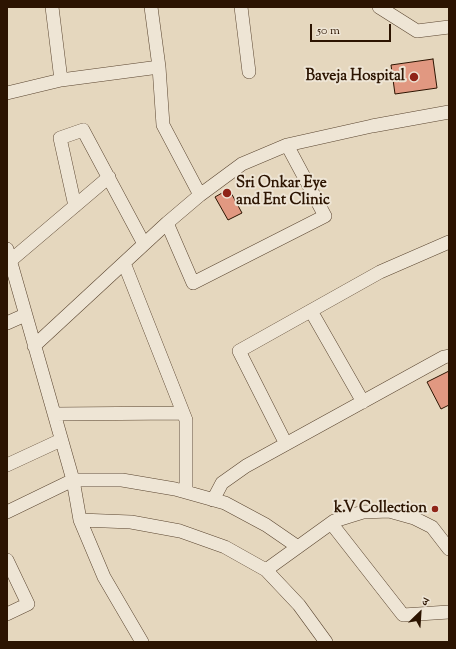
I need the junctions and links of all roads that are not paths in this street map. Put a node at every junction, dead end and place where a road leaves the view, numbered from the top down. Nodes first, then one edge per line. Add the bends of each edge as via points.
1 (52, 7) edge
2 (151, 7) edge
3 (241, 7) edge
4 (379, 7) edge
5 (449, 27) edge
6 (160, 67) junction
7 (249, 72) dead end
8 (61, 80) junction
9 (7, 94) edge
10 (449, 112) edge
11 (287, 145) junction
12 (109, 177) junction
13 (200, 195) junction
14 (75, 206) junction
15 (167, 223) junction
16 (449, 242) edge
17 (144, 244) junction
18 (8, 255) edge
19 (124, 263) junction
20 (311, 311) junction
21 (25, 315) junction
22 (7, 323) edge
23 (34, 346) junction
24 (449, 356) edge
25 (363, 402) junction
26 (183, 413) junction
27 (54, 414) junction
28 (61, 440) junction
29 (286, 444) junction
30 (7, 465) edge
31 (73, 480) junction
32 (186, 492) junction
33 (213, 500) junction
34 (7, 512) edge
35 (80, 520) junction
36 (331, 524) junction
37 (298, 547) junction
38 (449, 549) edge
39 (8, 564) edge
40 (266, 570) junction
41 (449, 612) edge
42 (7, 614) edge
43 (139, 641) edge
44 (326, 642) edge

1 - 8 street
2 - 6 street
3 - 7 street
4 - 5 street via 417,31
6 - 8 street
6 - 13 street via 163,125
8 - 9 street
10 - 11 street
11 - 13 street via 242,164
11 - 15 street via 325,216 193,283
12 - 14 street
12 - 14 street via 84,130 60,138
12 - 17 street
13 - 15 street
14 - 18 street
15 - 17 street
16 - 20 street via 380,272
17 - 19 street
18 - 21 street
19 - 23 street
19 - 26 street
20 - 25 street
20 - 29 street via 239,351
21 - 22 street
21 - 23 street
23 - 27 street
24 - 25 street
25 - 29 street
26 - 27 street
26 - 32 street via 186,420
27 - 28 street
28 - 30 street
28 - 31 street
29 - 33 street via 246,466 222,483
31 - 32 street via 122,480
31 - 34 street
31 - 35 street
32 - 33 street
33 - 37 street via 266,525
35 - 40 street via 130,522 180,531 225,547
35 - 43 street via 104,577
36 - 37 street
36 - 38 street via 363,512 389,511 414,518 432,527
36 - 41 street via 403,615
37 - 40 street
39 - 42 street via 28,604
40 - 44 street via 299,605

